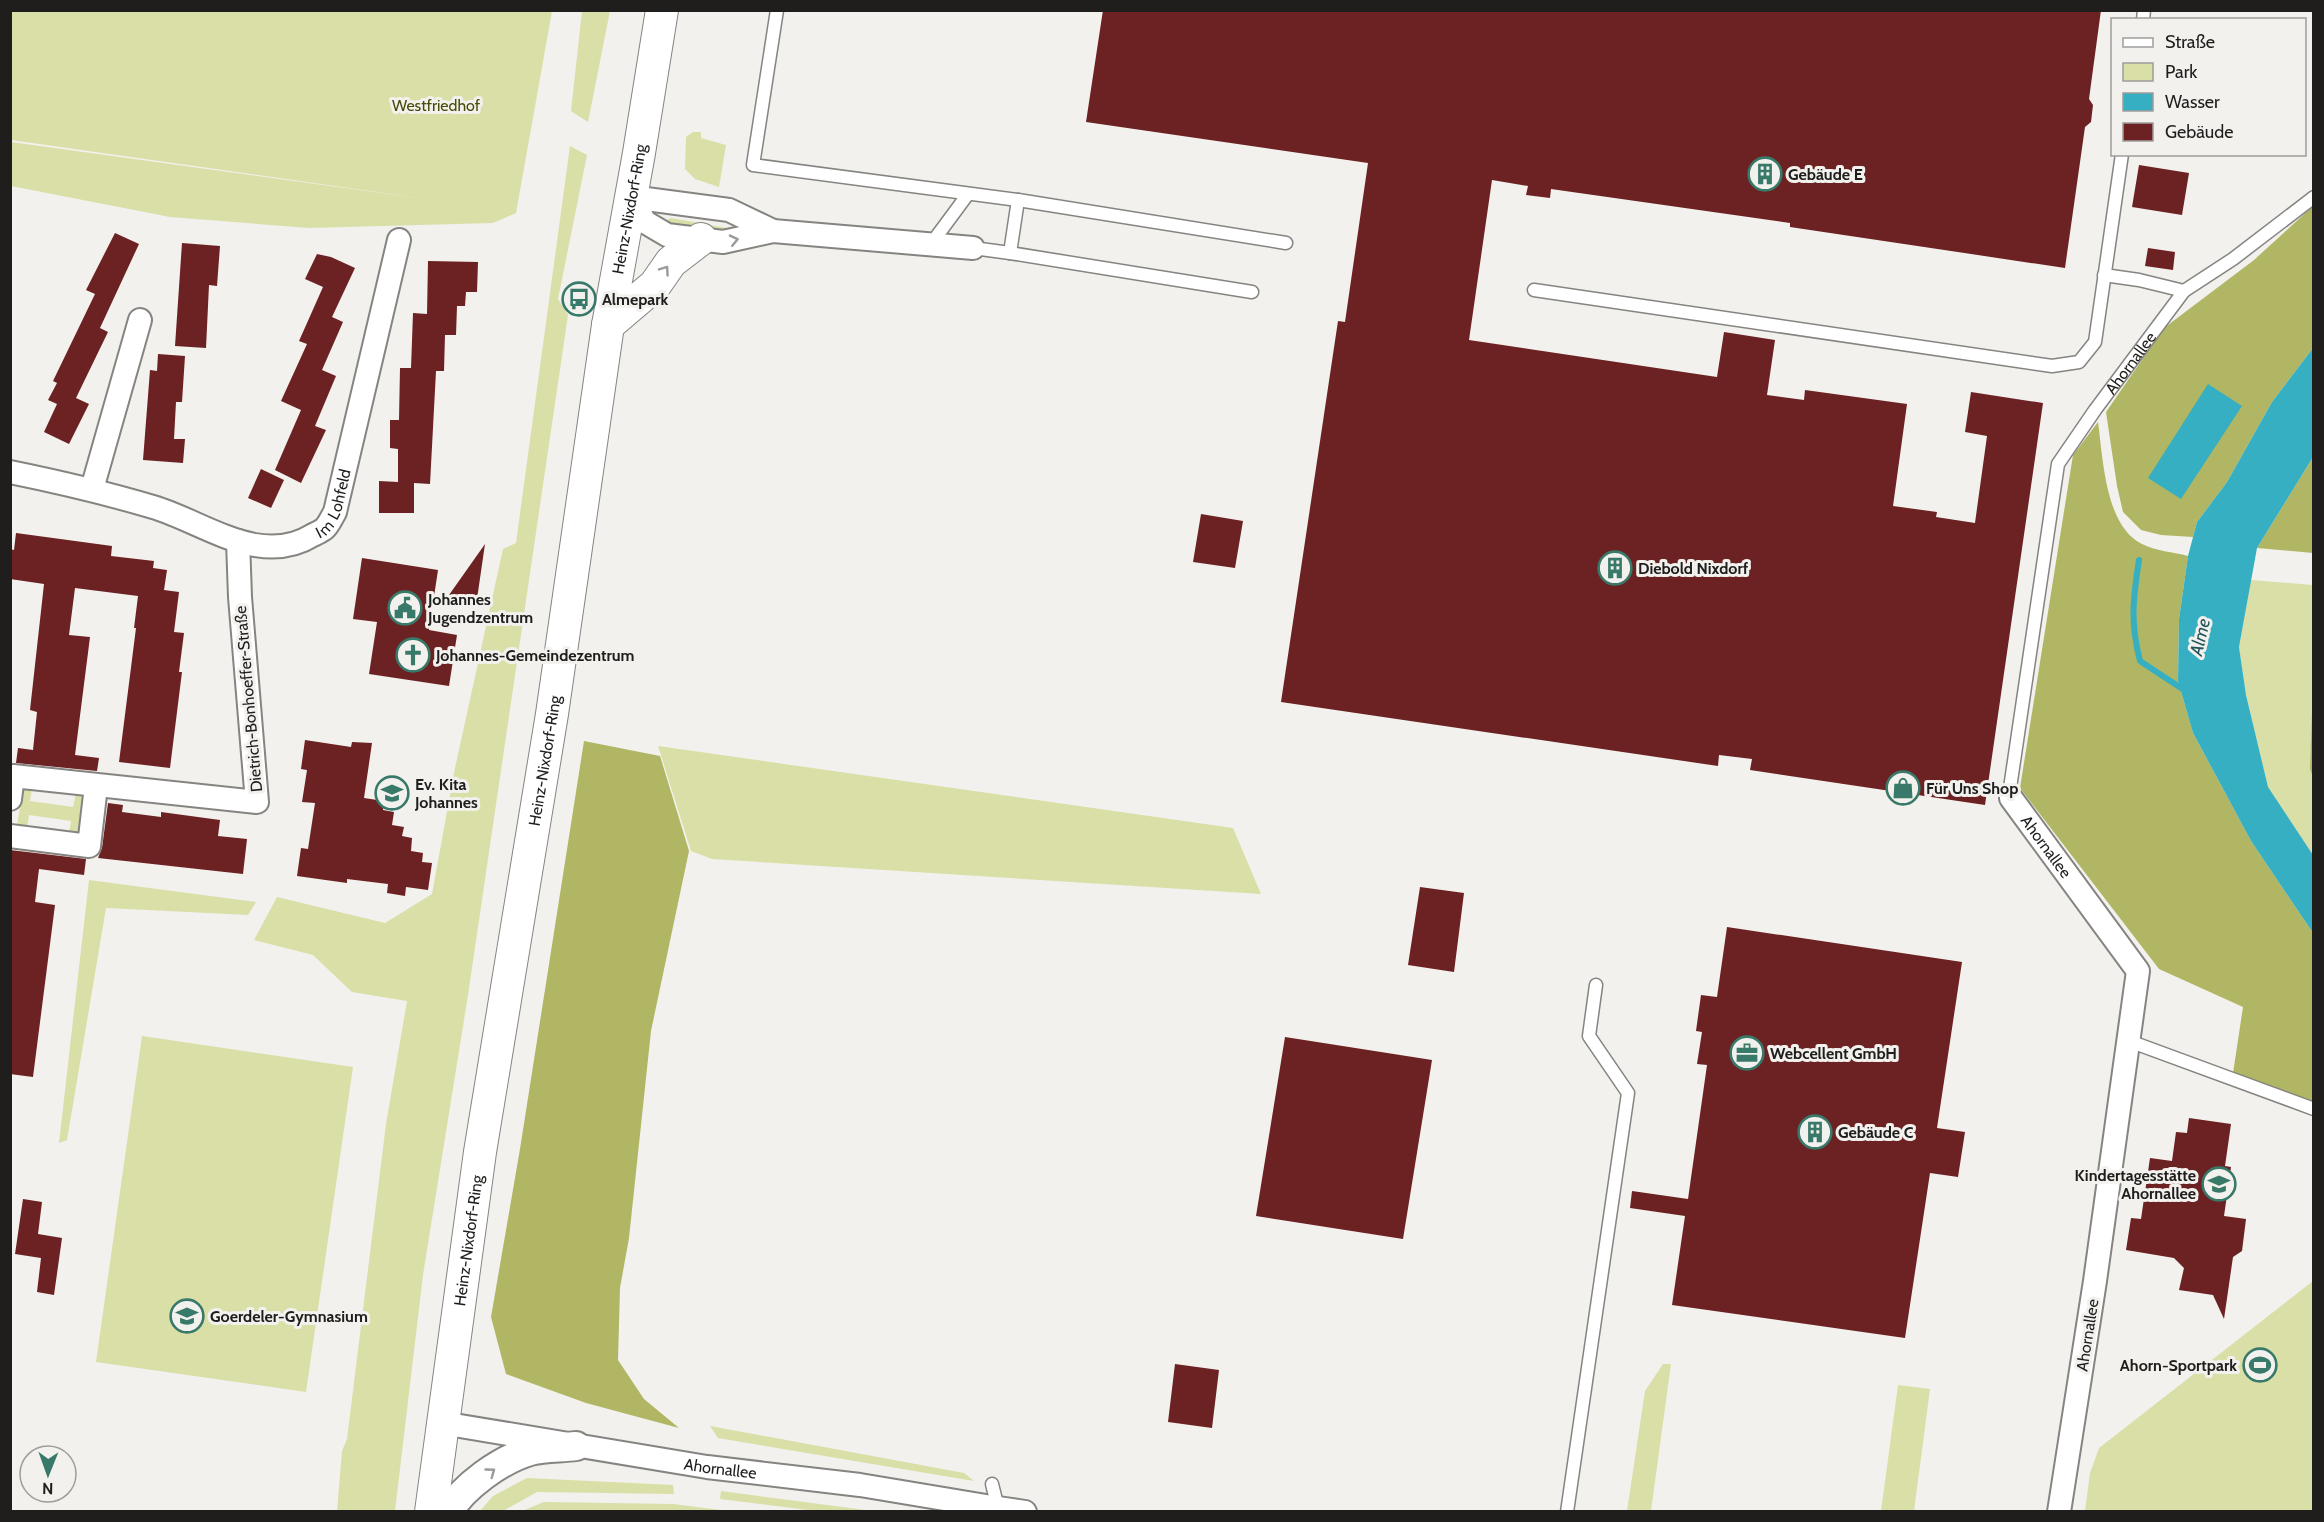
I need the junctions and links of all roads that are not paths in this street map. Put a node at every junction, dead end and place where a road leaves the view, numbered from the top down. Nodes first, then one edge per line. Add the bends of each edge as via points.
1 (662, 10) edge
2 (777, 10) edge
3 (2122, 156) edge
4 (968, 194) junction
5 (631, 197) junction
6 (2313, 197) edge
7 (1018, 200) junction
8 (773, 231) junction
9 (701, 239) junction
10 (399, 240) dead end
11 (1286, 243) dead end
12 (931, 244) junction
13 (973, 248) joint
14 (1010, 253) junction
15 (2104, 275) junction
16 (1534, 290) dead end
17 (2184, 291) junction
18 (1252, 292) dead end
19 (140, 320) dead end
20 (608, 325) junction
21 (10, 472) edge
22 (92, 489) junction
23 (238, 541) junction
24 (96, 786) junction
25 (2011, 798) joint
26 (10, 799) edge
27 (10, 836) edge
28 (1596, 985) dead end
29 (2129, 1041) junction
30 (2313, 1109) edge
31 (442, 1423) junction
32 (576, 1446) junction
33 (992, 1484) dead end
34 (998, 1510) edge
35 (431, 1512) edge
36 (448, 1512) edge
37 (1025, 1512) edge
38 (1567, 1512) edge
39 (2059, 1512) edge

1 - 5 main road, Heinz-Nixdorf-Ring
2 - 4 lane via 753,165
3 - 15 lane
4 - 7 lane
4 - 12 lane
5 - 8 street via 729,210
5 - 9 street via 645,222 667,235
5 - 20 main road, Heinz-Nixdorf-Ring
6 - 17 lane, Ahornallee
7 - 11 lane
7 - 14 lane
9 -> 8 street via 723,242
8 - 12 street
20 -> 9 main road via 656,285 671,262
10 - 23 street, Im Lohfeld via 335,512 325,528 303,542 261,546
12 - 13 street
13 - 14 lane
14 - 18 lane
15 - 16 lane via 2095,342 2079,362 2052,366
15 - 17 lane
17 - 25 lane, Ahornallee via 2058,464
19 - 22 street
20 - 31 main road, Heinz-Nixdorf-Ring
21 - 22 street, Im Lohfeld
22 - 23 street, Im Lohfeld via 158,508
23 - 24 street, Dietrich-Bonhoeffer-Straße via 257,802
24 - 26 street, Dietrich-Bonhoeffer-Straße via 13,776
24 - 27 street via 89,846
25 - 29 street, Ahornallee via 2138,970
28 - 38 lane via 1589,1036 1628,1093
29 - 30 lane
29 - 39 street, Ahornallee
31 - 32 street, Ahornallee
31 - 35 main road, Heinz-Nixdorf-Ring
32 - 34 street, Ahornallee via 860,1485
36 -> 32 street via 455,1501 501,1464 530,1451
33 - 34 lane
34 - 37 street, Ahornallee

